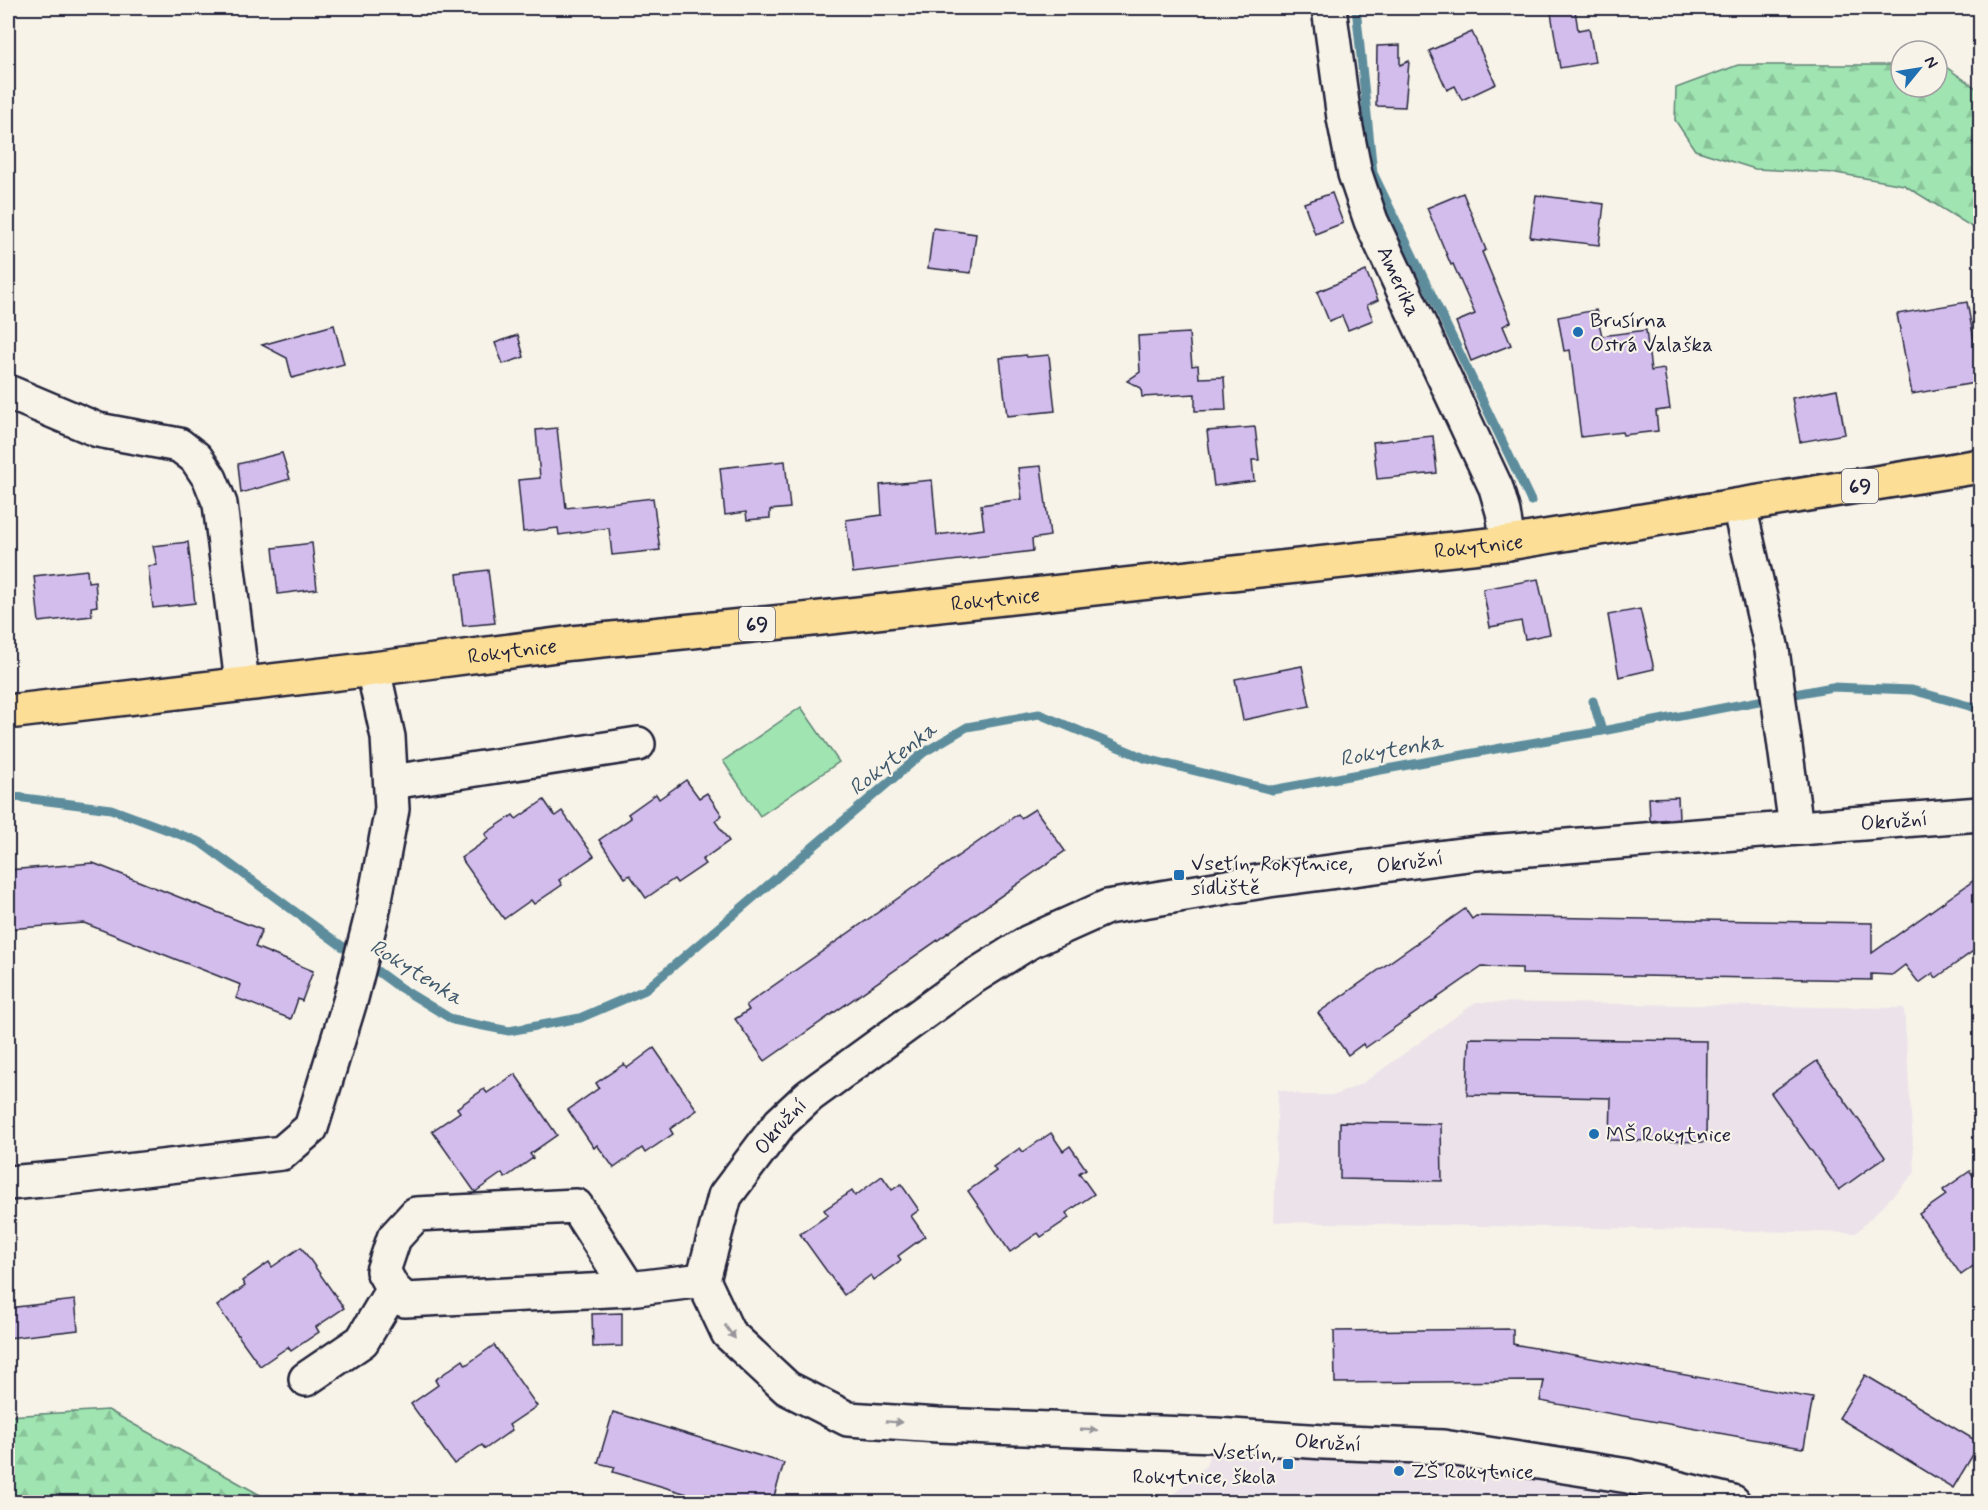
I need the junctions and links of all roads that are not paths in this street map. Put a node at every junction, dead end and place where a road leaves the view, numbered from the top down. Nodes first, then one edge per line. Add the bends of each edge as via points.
1 (1329, 8) edge
2 (8, 392) edge
3 (1980, 466) edge
4 (1739, 506) junction
5 (1508, 543) junction
6 (373, 669) junction
7 (242, 683) junction
8 (8, 712) edge
9 (638, 744) dead end
10 (392, 782) junction
11 (1980, 814) edge
12 (1796, 828) junction
13 (8, 1183) edge
14 (703, 1280) junction
15 (393, 1289) junction
16 (629, 1289) junction
17 (306, 1379) dead end
18 (1733, 1503) edge

1 - 5 street, Amerika via 1355,174 1371,221 1496,488
2 - 7 street via 98,430 179,445 196,458 210,478 220,504
3 - 4 main road, Rokytnice / 69
4 - 5 main road, Rokytnice / 69
4 - 12 street via 1772,651
5 - 6 main road, Rokytnice / 69 via 572,643
6 - 7 main road, Rokytnice / 69
6 - 10 street via 388,737
7 - 8 main road, Rokytnice / 69
9 - 10 street
10 - 13 street via 392,809 369,927 311,1128 282,1153
11 - 12 street, Okružní
12 - 14 street, Okružní via 1476,853 1269,880 1107,908 1029,942 999,960 809,1096 780,1123 725,1196
14 - 16 street
14 -> 18 street, Okružní via 728,1333 787,1388 848,1419 1443,1447 1628,1476
15 - 16 street via 405,1300
15 - 16 street via 383,1271 394,1238 416,1214 576,1206
15 - 17 street via 362,1341

